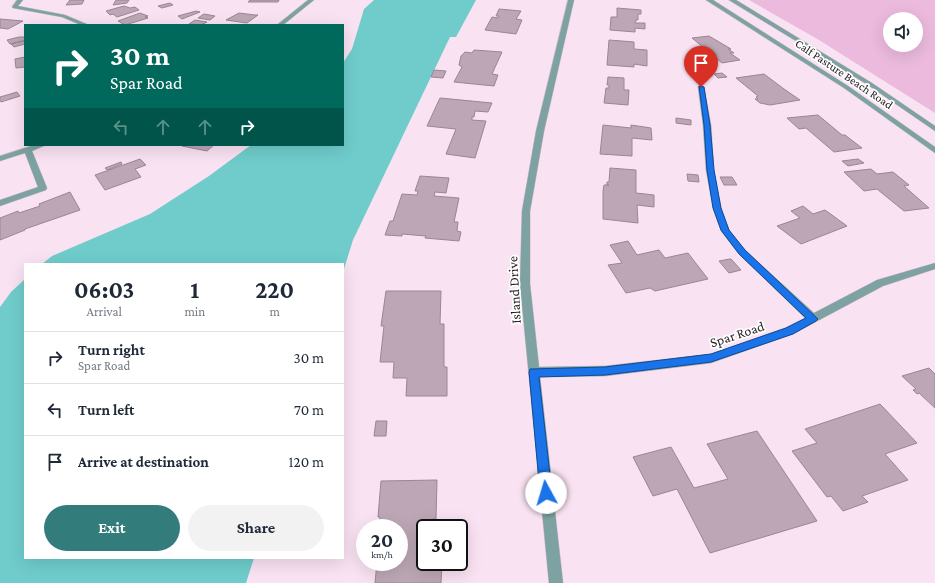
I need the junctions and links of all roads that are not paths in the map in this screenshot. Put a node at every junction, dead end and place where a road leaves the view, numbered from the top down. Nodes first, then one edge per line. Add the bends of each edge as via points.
1 (20, 0) edge
2 (311, 0) edge
3 (571, 0) edge
4 (710, 0) edge
5 (732, 0) edge
6 (768, 21) junction
7 (85, 24) edge
8 (281, 24) edge
9 (748, 24) junction
10 (701, 87) dead end
11 (935, 129) edge
12 (935, 144) edge
13 (926, 145) junction
14 (39, 146) edge
15 (28, 150) junction
16 (935, 151) edge
17 (0, 159) edge
18 (0, 203) edge
19 (935, 266) edge
20 (813, 319) junction
21 (534, 372) junction
22 (556, 583) edge

1 - 7 street via 15,7 63,16
2 - 8 street
3 - 21 street, Island Drive via 540,131 526,211 525,284
4 - 9 street, Calf Pasture Beach Road
5 - 6 street, Calf Pasture Beach Road
6 - 9 street
6 - 11 street, Calf Pasture Beach Road via 870,84
9 - 13 street, Calf Pasture Beach Road via 846,87
10 - 20 street via 710,170 717,208 725,230 742,252
12 - 13 street
13 - 16 street, Calf Pasture Beach Road
14 - 15 street
15 - 17 street
15 - 18 street via 43,188
19 - 20 street, Spar Road via 880,283
20 - 21 street, Spar Road via 789,331 711,358 605,371
21 - 22 street, Island Drive

